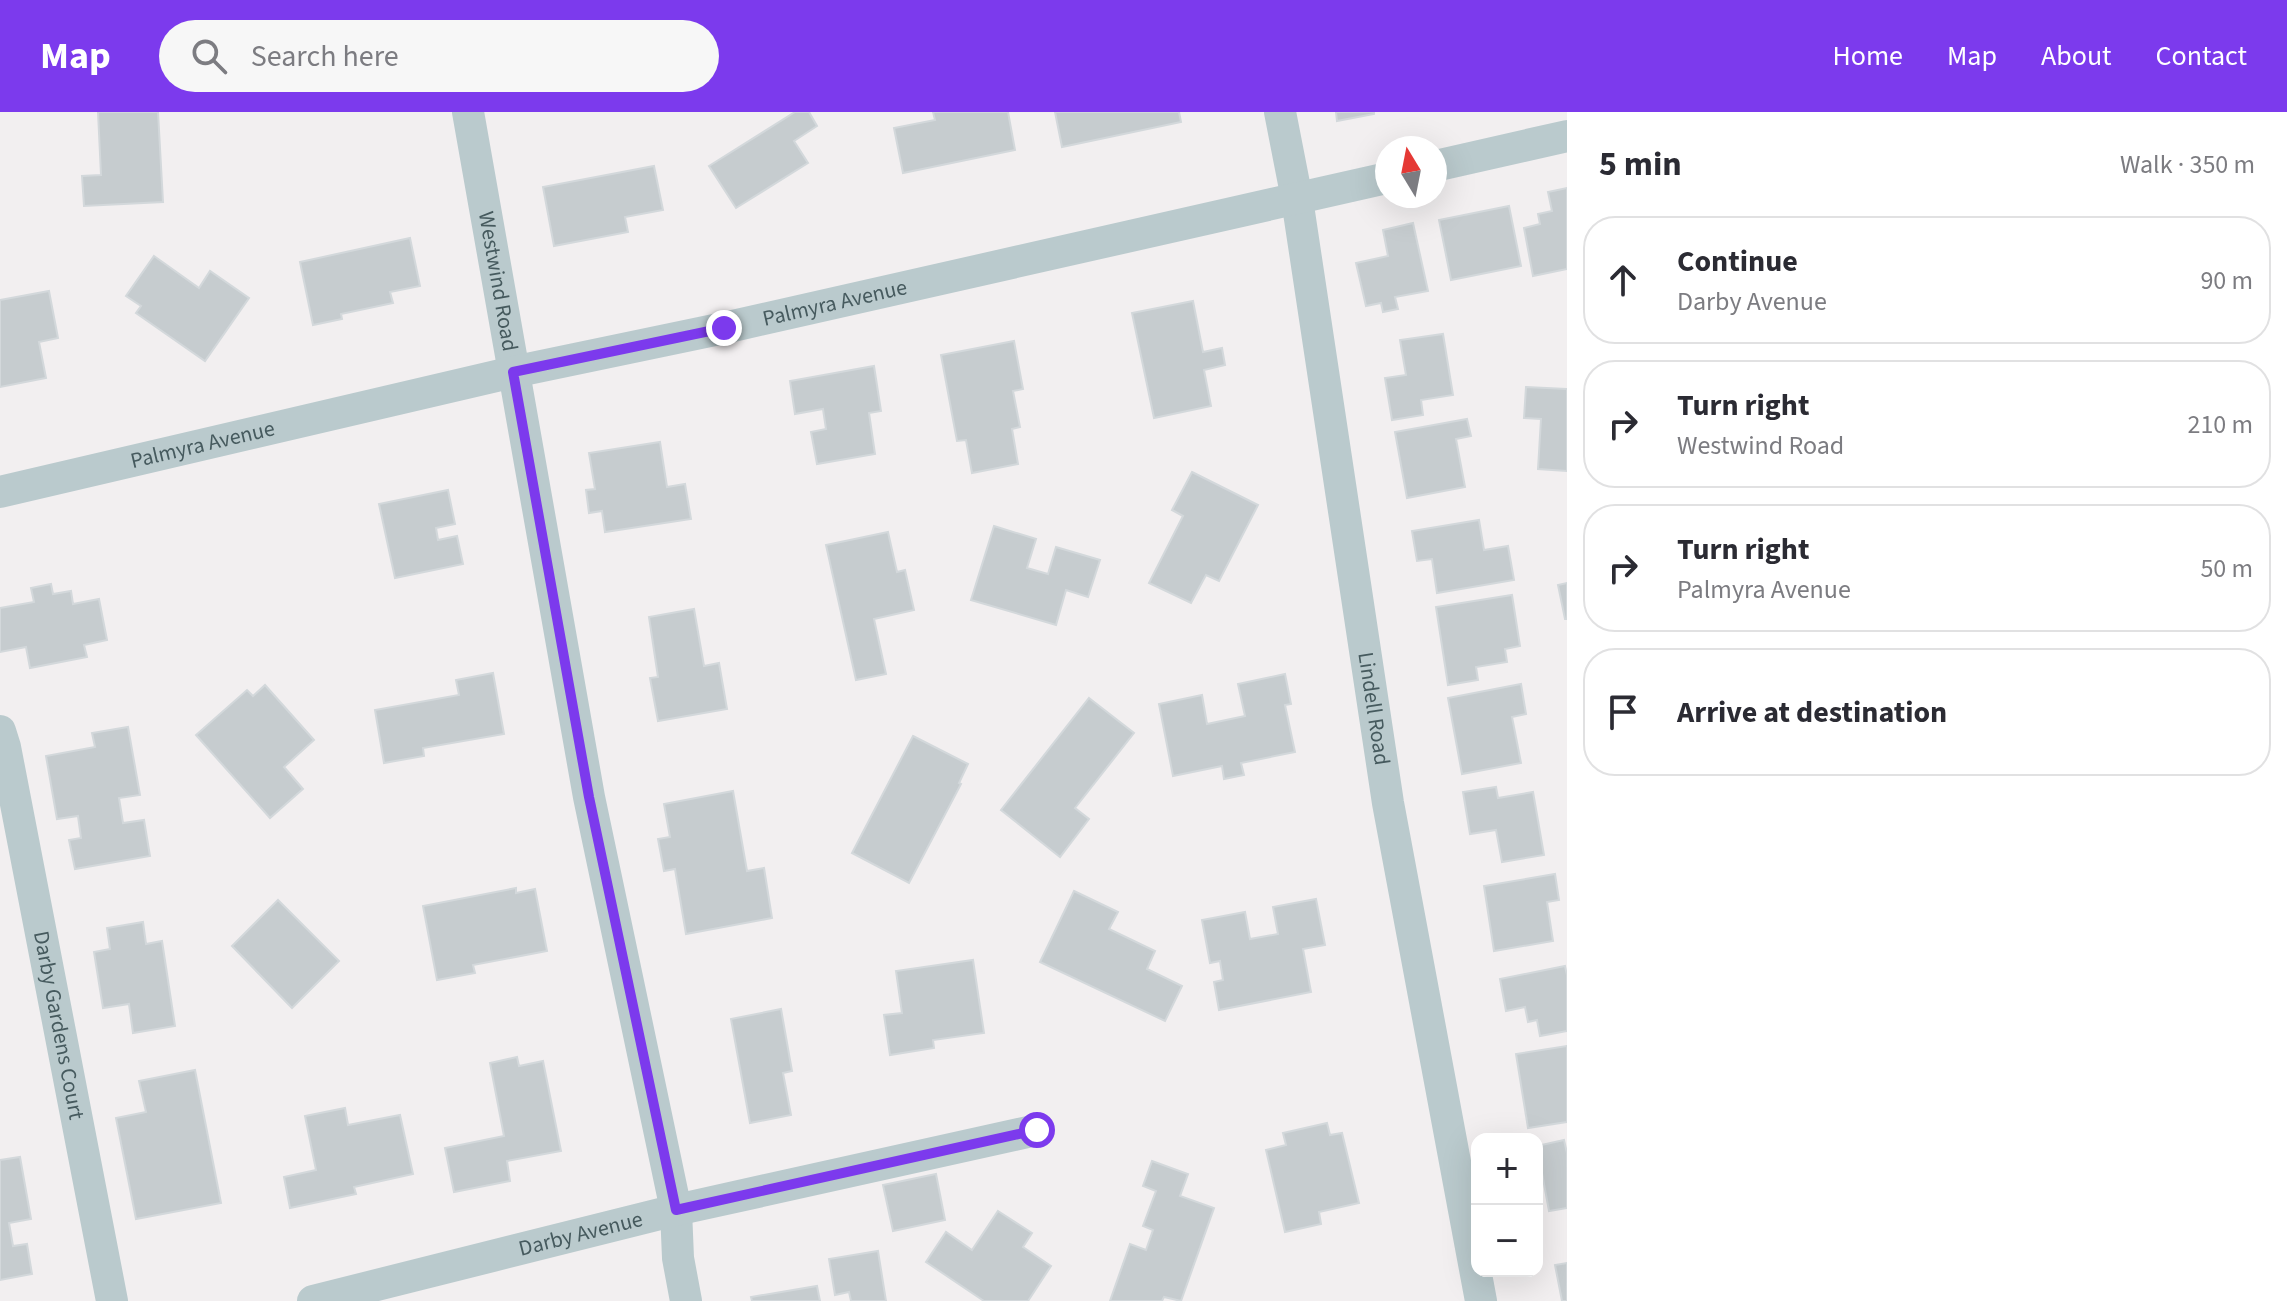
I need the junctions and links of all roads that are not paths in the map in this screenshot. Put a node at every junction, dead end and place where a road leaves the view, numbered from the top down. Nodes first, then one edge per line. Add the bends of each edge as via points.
1 (468, 112) edge
2 (1280, 112) edge
3 (1567, 136) edge
4 (1447, 163) edge
5 (1375, 181) edge
6 (1297, 199) junction
7 (513, 372) junction
8 (0, 492) edge
9 (2, 739) edge
10 (1037, 1130) dead end
11 (676, 1210) junction
12 (112, 1301) edge
13 (313, 1301) edge
14 (686, 1301) edge
15 (1481, 1301) edge

1 - 7 street, Westwind Road
2 - 6 street, Lindell Road
3 - 4 street
5 - 6 street, Palmyra Avenue
6 - 7 street, Palmyra Avenue
6 - 15 street, Lindell Road via 1388,803
7 - 8 street, Palmyra Avenue
7 - 11 street, Westwind Road via 589,797
9 - 12 street, Darby Gardens Court
10 - 11 street, Darby Avenue
11 - 13 street, Darby Avenue
11 - 14 street, Westwind Road

